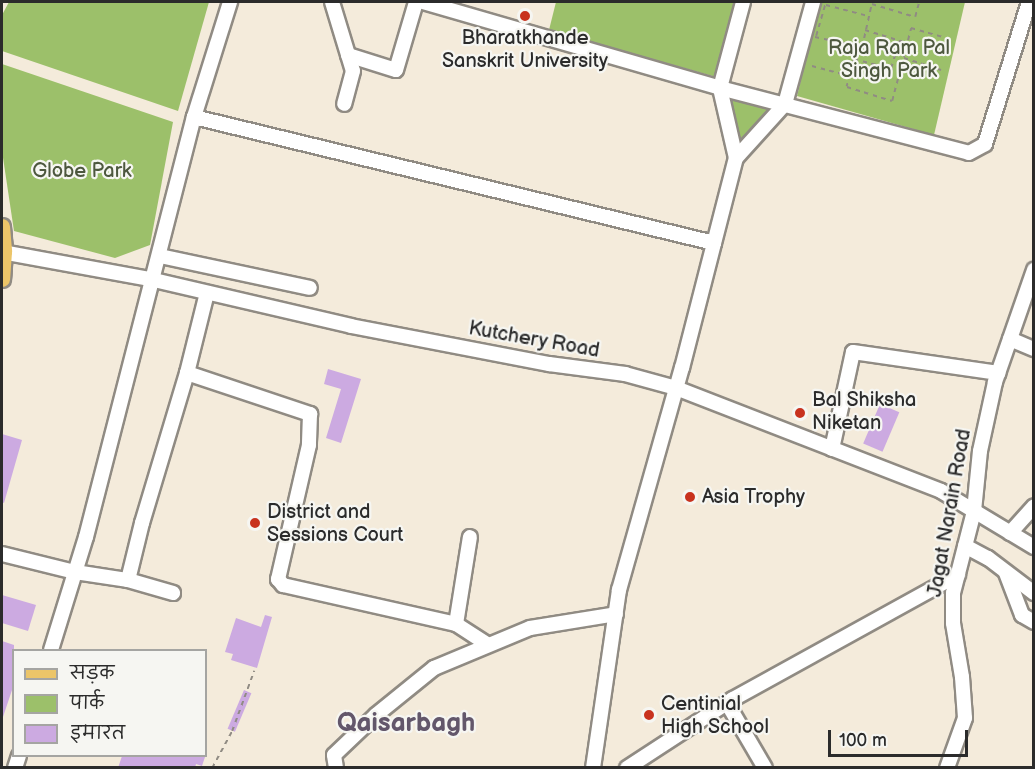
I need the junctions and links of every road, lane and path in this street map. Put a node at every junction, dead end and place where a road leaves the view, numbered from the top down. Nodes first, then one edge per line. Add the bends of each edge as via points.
1 (230, 2) edge
2 (332, 2) edge
3 (416, 2) edge
4 (423, 2) edge
5 (743, 2) edge
6 (919, 2) edge
7 (1029, 2) edge
8 (822, 3) edge
9 (871, 3) edge
10 (868, 16) junction
11 (866, 30) junction
12 (812, 36) dead end
13 (816, 37) junction
14 (950, 39) dead end
15 (899, 40) junction
16 (907, 43) junction
17 (862, 47) junction
18 (887, 52) dead end
19 (348, 55) junction
20 (894, 55) junction
21 (904, 57) junction
22 (854, 59) junction
23 (812, 66) dead end
24 (890, 69) junction
25 (941, 70) dead end
26 (900, 71) junction
27 (850, 76) junction
28 (720, 88) junction
29 (344, 104) dead end
30 (785, 104) junction
31 (194, 117) junction
32 (736, 158) junction
33 (2, 226) edge
34 (714, 243) junction
35 (3, 252) edge
36 (160, 256) junction
37 (1034, 270) edge
38 (2, 279) edge
39 (154, 280) junction
40 (309, 288) dead end
41 (207, 292) junction
42 (1010, 339) junction
43 (1034, 349) edge
44 (187, 373) junction
45 (998, 373) junction
46 (676, 388) junction
47 (832, 449) junction
48 (1034, 506) edge
49 (974, 511) junction
50 (1010, 533) junction
51 (470, 537) dead end
52 (965, 546) junction
53 (1034, 547) edge
54 (2, 554) edge
55 (75, 572) junction
56 (1006, 573) junction
57 (958, 575) junction
58 (128, 580) junction
59 (173, 593) dead end
60 (1034, 593) edge
61 (616, 614) junction
62 (1034, 622) edge
63 (456, 624) junction
64 (488, 645) junction
65 (52, 649) edge
66 (254, 671) dead end
67 (727, 703) junction
68 (212, 768) edge
69 (336, 768) edge
70 (593, 768) edge
71 (627, 768) edge
72 (765, 768) edge
73 (947, 768) edge

1 - 31 street
2 - 19 street
3 - 19 street via 396,70
4 - 28 street
5 - 28 street
6 - 9 path via 915,17
7 - 30 street via 985,144 969,153
8 - 10 path
8 - 13 path
8 - 30 street
9 - 10 path
10 - 11 path
11 - 15 path
11 - 17 path
12 - 13 path
13 - 17 path
14 - 16 path via 911,28
15 - 16 path
15 - 20 path
16 - 21 path
17 - 22 path via 857,49
18 - 20 path
19 - 29 street via 353,71
20 - 24 path
21 - 25 path
21 - 26 path
22 - 24 path
22 - 27 path
23 - 27 path
24 - 26 path
26 - 27 path via 892,101 847,87
28 - 30 street
28 - 32 street
30 - 32 street
31 - 34 street
31 - 36 street
32 - 34 street
33 - 35 main road
34 - 46 street
35 - 38 main road
35 - 39 street, Kutchery Road
36 - 39 street
36 - 40 street
37 - 42 street, Jagat Narain Road
39 - 41 street, Kutchery Road
39 - 55 street
41 - 44 street
41 - 46 street, Kutchery Road via 351,326 549,364 625,374
42 - 43 street
42 - 45 street, Jagat Narain Road
44 - 58 street
44 - 63 street via 310,414 309,445 278,579 283,585
45 - 47 street via 853,352
45 - 49 street, Jagat Narain Road via 980,451
46 - 47 street, Kutchery Road
46 - 61 street via 619,590
47 - 49 street, Kutchery Road via 941,491
48 - 50 street
49 - 50 street, Kutchery Road
49 - 52 street, Jagat Narain Road
50 - 53 street, Kutchery Road
51 - 63 street
52 - 56 street
52 - 57 street, Jagat Narain Road
54 - 55 street
55 - 58 street
55 - 65 street
56 - 60 street
56 - 62 street via 1022,615
57 - 67 street
57 - 73 street, Jagat Narain Road via 953,593 953,623 965,718
58 - 59 street
61 - 64 street via 530,627
61 - 70 street
63 - 64 street
64 - 69 street via 434,668 334,755
66 - 68 path
67 - 71 street
67 - 72 street

